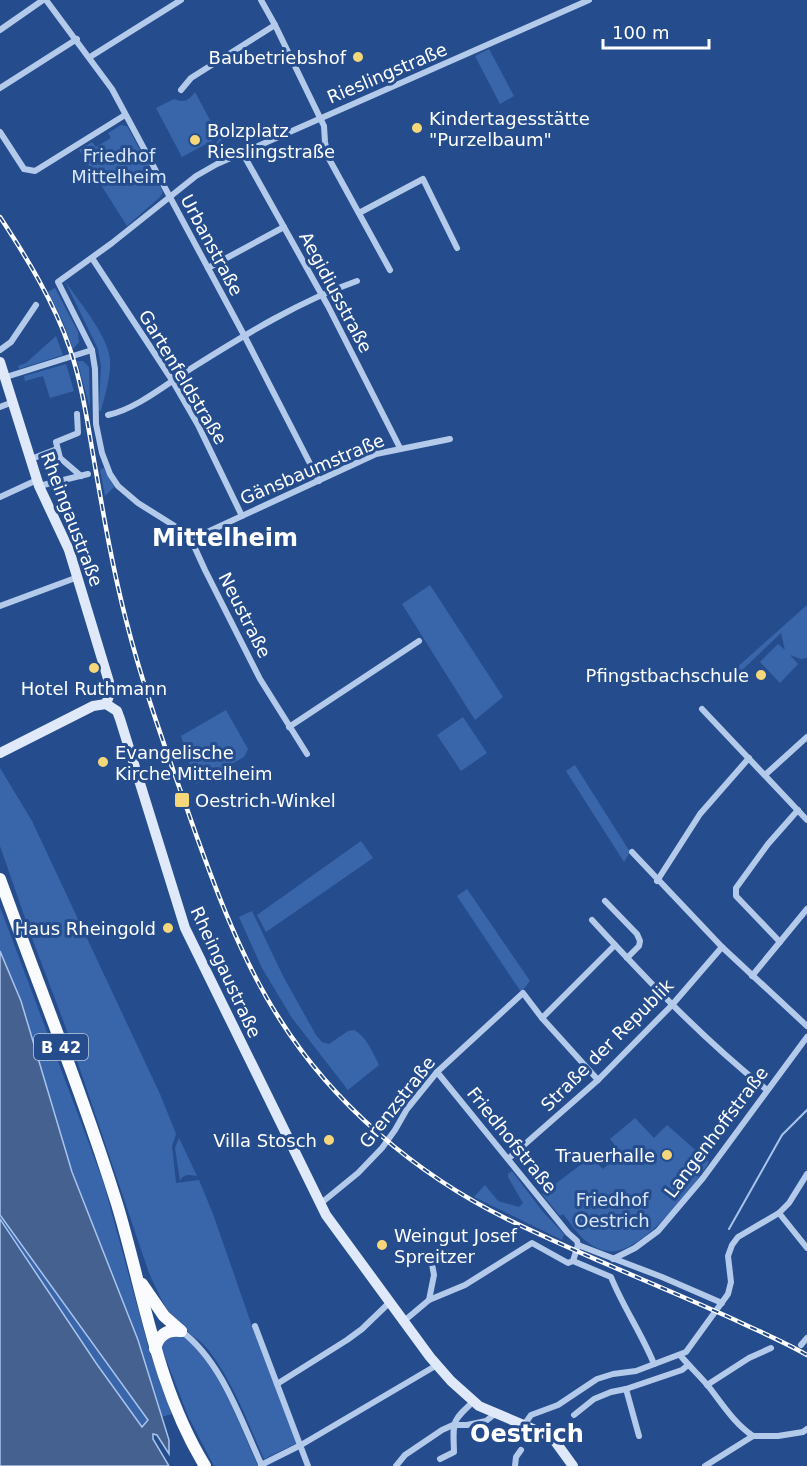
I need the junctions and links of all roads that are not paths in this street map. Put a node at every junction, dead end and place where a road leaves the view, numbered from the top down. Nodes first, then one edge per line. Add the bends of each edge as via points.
1 (45, 0) edge
2 (181, 0) edge
3 (261, 0) edge
4 (589, 0) edge
5 (275, 25) junction
6 (0, 30) edge
7 (77, 39) junction
8 (90, 57) junction
9 (0, 88) edge
10 (181, 90) dead end
11 (125, 116) junction
12 (320, 118) junction
13 (0, 132) edge
14 (242, 152) junction
15 (169, 196) junction
16 (359, 213) junction
17 (284, 227) junction
18 (457, 248) dead end
19 (92, 258) junction
20 (208, 268) junction
21 (390, 270) dead end
22 (357, 281) dead end
23 (321, 294) junction
24 (36, 305) dead end
25 (245, 337) junction
26 (0, 350) edge
27 (92, 350) junction
28 (0, 362) edge
29 (6, 377) junction
30 (172, 380) junction
31 (14, 402) junction
32 (0, 407) edge
33 (77, 414) dead end
34 (108, 415) dead end
35 (450, 439) dead end
36 (400, 448) junction
37 (57, 449) junction
38 (31, 459) junction
39 (319, 481) junction
40 (38, 483) junction
41 (0, 497) edge
42 (242, 516) junction
43 (189, 535) junction
44 (78, 577) junction
45 (0, 606) edge
46 (419, 641) dead end
47 (106, 704) junction
48 (702, 709) dead end
49 (289, 727) junction
50 (807, 737) edge
51 (0, 753) edge
52 (307, 754) dead end
53 (749, 758) junction
54 (765, 775) junction
55 (798, 810) junction
56 (807, 819) edge
57 (632, 852) dead end
58 (0, 879) edge
59 (657, 880) junction
60 (605, 901) dead end
61 (807, 909) edge
62 (592, 920) dead end
63 (780, 942) junction
64 (615, 945) junction
65 (722, 947) junction
66 (627, 958) junction
67 (752, 976) junction
68 (672, 1005) junction
69 (542, 1018) junction
70 (807, 1026) edge
71 (807, 1037) edge
72 (436, 1072) junction
73 (598, 1080) junction
74 (767, 1089) junction
75 (508, 1159) junction
76 (807, 1174) edge
77 (320, 1204) junction
78 (779, 1213) junction
79 (578, 1245) junction
80 (807, 1248) edge
81 (446, 1253) dead end
82 (613, 1258) junction
83 (573, 1262) junction
84 (136, 1274) junction
85 (429, 1300) junction
86 (390, 1302) junction
87 (722, 1303) junction
88 (404, 1321) junction
89 (255, 1326) dead end
90 (182, 1331) junction
91 (807, 1338) edge
92 (801, 1345) dead end
93 (771, 1348) dead end
94 (154, 1349) junction
95 (680, 1355) junction
96 (654, 1364) junction
97 (437, 1365) junction
98 (688, 1365) junction
99 (277, 1383) junction
100 (587, 1385) junction
101 (707, 1385) junction
102 (627, 1389) junction
103 (594, 1399) junction
104 (474, 1401) junction
105 (496, 1413) junction
106 (574, 1415) dead end
107 (453, 1425) junction
108 (524, 1425) junction
109 (806, 1432) edge
110 (639, 1436) dead end
111 (753, 1436) junction
112 (301, 1446) junction
113 (521, 1450) dead end
114 (440, 1459) dead end
115 (205, 1466) edge
116 (262, 1466) edge
117 (308, 1466) edge
118 (396, 1466) edge
119 (515, 1466) edge
120 (573, 1466) edge
121 (705, 1466) edge

1 - 6 street
1 - 7 street, Urbanstraße
2 - 8 street
3 - 5 street
4 - 12 street, Rieslingstraße
5 - 10 street via 191,78
5 - 12 street
7 - 8 street, Urbanstraße
7 - 9 street
8 - 11 street, Urbanstraße
11 - 13 street via 35,171 24,169
11 - 15 street, Urbanstraße
12 - 14 street, Rieslingstraße
12 - 16 street via 328,157
14 - 15 street, Rieslingstraße via 196,176
14 - 17 street, Aegidiusstraße
15 - 19 street, Rieslingstraße
15 - 20 street, Urbanstraße
16 - 18 street via 423,179
16 - 21 street
17 - 20 street
17 - 23 street, Aegidiusstraße
19 - 27 street, Rieslingstraße via 57,282
19 - 30 street, Gartenfeldstraße
20 - 25 street, Urbanstraße
22 - 23 street
23 - 25 street
23 - 36 street, Aegidiusstraße
24 - 26 street via 11,342
25 - 30 street
25 - 39 street, Urbanstraße
27 - 29 street
27 - 43 street, Rieslingstraße via 94,414 102,453 114,481 138,503
28 - 29 main road, Rheingaustraße
29 - 31 main road, Rheingaustraße
30 - 34 street via 125,410
30 - 42 street, Gartenfeldstraße
31 - 32 street
31 - 38 main road, Rheingaustraße
33 - 37 street via 78,433 56,442
35 - 36 street, Gänsbaumstraße
36 - 39 street, Gänsbaumstraße via 376,454
37 - 38 street
37 - 40 street via 60,458 84,475
38 - 40 main road, Rheingaustraße
39 - 42 street, Gänsbaumstraße
40 - 41 street
40 - 44 main road, Rheingaustraße via 61,529
42 - 43 street, Gänsbaumstraße via 203,534
43 - 49 street, Neustraße via 260,679
44 - 45 street
44 - 47 main road, Rheingaustraße via 109,682
46 - 49 street
47 - 51 main road via 93,706
47 - 77 main road, Rheingaustraße via 117,711 120,719 185,928
48 - 53 street
49 - 52 street, Neustraße
50 - 54 street
53 - 54 street
53 - 59 street via 700,814
54 - 55 street
55 - 56 street
55 - 63 street via 736,888 736,896
57 - 59 street
58 - 84 main road, B 42 via 105,1168
59 - 65 street
60 - 66 street via 638,934 639,946
61 - 63 street
62 - 64 street
63 - 67 street
64 - 66 street
64 - 69 street
65 - 67 street
65 - 68 street, Straße der Republik
66 - 68 street
67 - 70 street
68 - 73 street, Straße der Republik
68 - 74 street
69 - 72 street, Grenzstraße via 523,993
69 - 73 street
71 - 74 street, Langenhoffstraße
72 - 75 street, Friedhofstraße
72 - 77 street, Grenzstraße via 382,1148
73 - 75 street, Straße der Republik
74 - 82 street, Langenhoffstraße via 703,1178 658,1231
75 - 79 street, Friedhofstraße
76 - 78 street
77 - 86 main road, Rheingaustraße
78 - 80 street
78 - 87 street via 738,1237 732,1245 728,1256 731,1282
79 - 82 street
79 - 83 street
81 - 85 street via 432,1264
82 - 87 street
83 - 85 street via 530,1243 465,1285
83 - 96 street via 611,1277
84 - 90 main road via 164,1316
84 - 94 main road, B 42
85 - 88 street
86 - 88 main road, Rheingaustraße
86 - 99 street via 347,1340
87 - 95 street
88 - 97 main road, Rheingaustraße
89 - 99 street
90 - 94 main road via 167,1331 156,1341
90 - 116 street via 212,1362
91 - 92 street
93 - 101 street
94 - 115 main road, B 42 via 178,1413
95 - 96 street
95 - 98 street
96 - 100 street via 604,1376
97 - 104 main road, Rheingaustraße
97 - 112 street
98 - 101 street
98 - 102 street
99 - 112 street
100 - 103 street
100 - 108 street via 558,1405 531,1414
101 - 111 street via 741,1428
102 - 103 street
102 - 110 street
103 - 106 street
104 - 105 main road, Rheingaustraße
104 - 107 street
105 - 107 street via 486,1421
105 - 108 main road, Rheingaustraße
107 - 114 street via 454,1452
107 - 118 street via 405,1455
108 - 120 main road, Rheingaustraße via 552,1437
109 - 111 street
111 - 121 street
112 - 116 street
112 - 117 street
113 - 119 street

